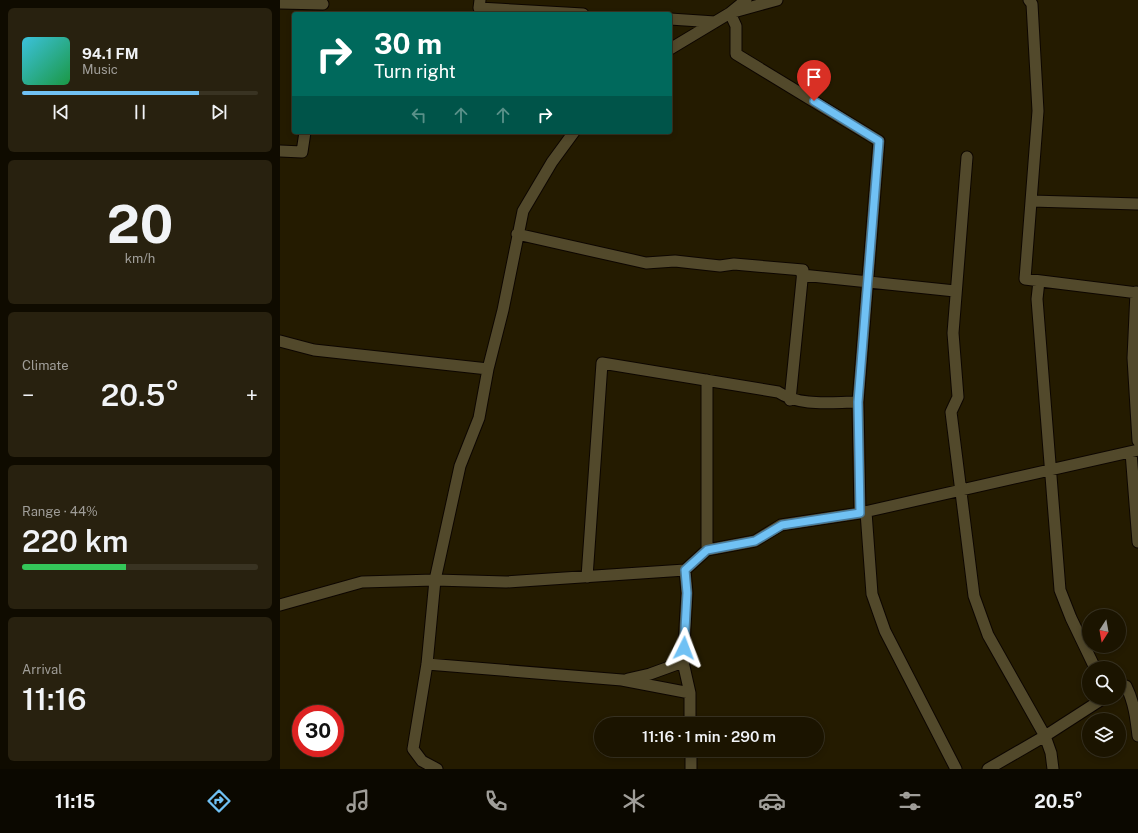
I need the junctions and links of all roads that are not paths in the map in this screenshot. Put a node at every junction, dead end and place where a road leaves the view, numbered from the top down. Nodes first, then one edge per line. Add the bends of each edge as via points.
1 (480, 0) edge
2 (746, 0) edge
3 (777, 0) edge
4 (1029, 0) edge
5 (280, 2) edge
6 (323, 6) edge
7 (549, 12) edge
8 (730, 13) junction
9 (672, 19) edge
10 (714, 22) junction
11 (672, 48) edge
12 (305, 134) edge
13 (573, 134) edge
14 (280, 151) edge
15 (968, 157) dead end
16 (1031, 201) junction
17 (1138, 204) edge
18 (517, 234) junction
19 (802, 275) junction
20 (1039, 281) junction
21 (867, 282) junction
22 (955, 291) junction
23 (1137, 293) edge
24 (280, 341) edge
25 (488, 369) junction
26 (707, 380) junction
27 (790, 400) junction
28 (858, 402) junction
29 (1138, 441) edge
30 (1134, 451) edge
31 (1050, 470) junction
32 (961, 491) junction
33 (863, 512) junction
34 (1138, 542) edge
35 (707, 550) junction
36 (685, 570) junction
37 (587, 577) junction
38 (435, 580) junction
39 (280, 605) edge
40 (1092, 661) edge
41 (683, 662) junction
42 (428, 664) junction
43 (622, 680) junction
44 (1126, 686) edge
45 (690, 692) junction
46 (1093, 705) edge
47 (1137, 713) edge
48 (690, 717) edge
49 (1045, 736) junction
50 (1138, 736) edge
51 (691, 757) edge
52 (436, 769) edge
53 (691, 769) edge
54 (956, 769) edge
55 (988, 769) edge
56 (1053, 769) edge

1 - 7 street via 479,8
2 - 8 street
3 - 8 street
4 - 16 street via 1032,4 1038,111
5 - 6 street
8 - 10 street
8 - 21 street via 736,26 736,54 879,141
9 - 10 street
10 - 11 street
12 - 14 street via 302,152
13 - 18 street via 552,162 523,211
15 - 22 street
16 - 17 street
16 - 20 street via 1025,278
18 - 19 street via 646,263 675,261 720,266 734,264 803,270
18 - 25 street via 503,310
19 - 21 street
19 - 27 street
20 - 23 street
20 - 31 street via 1037,299
21 - 22 street
21 - 28 street
22 - 32 street via 953,334 958,397 951,412
23 - 29 street via 1133,358
24 - 25 street via 314,350
25 - 38 street via 479,418 460,466
26 - 27 street via 778,392
26 - 35 street
26 - 37 street via 602,362
27 - 28 street via 815,403
28 - 33 street
30 - 31 street
30 - 34 street
31 - 32 street
31 - 40 street via 1060,590
32 - 33 street
32 - 49 street via 974,596 988,635
33 - 35 street via 782,525 755,541
33 - 54 street via 872,594 885,632
35 - 36 street
36 - 37 street
36 - 41 street via 687,593
37 - 38 street via 506,582
38 - 39 street via 362,582
38 - 42 street
41 - 43 street via 650,674
41 - 45 street
42 - 43 street
42 - 52 street via 413,749 422,761
43 - 45 street
44 - 47 street
45 - 48 street
46 - 49 street
47 - 50 street
49 - 55 street
49 - 56 street
51 - 53 street

